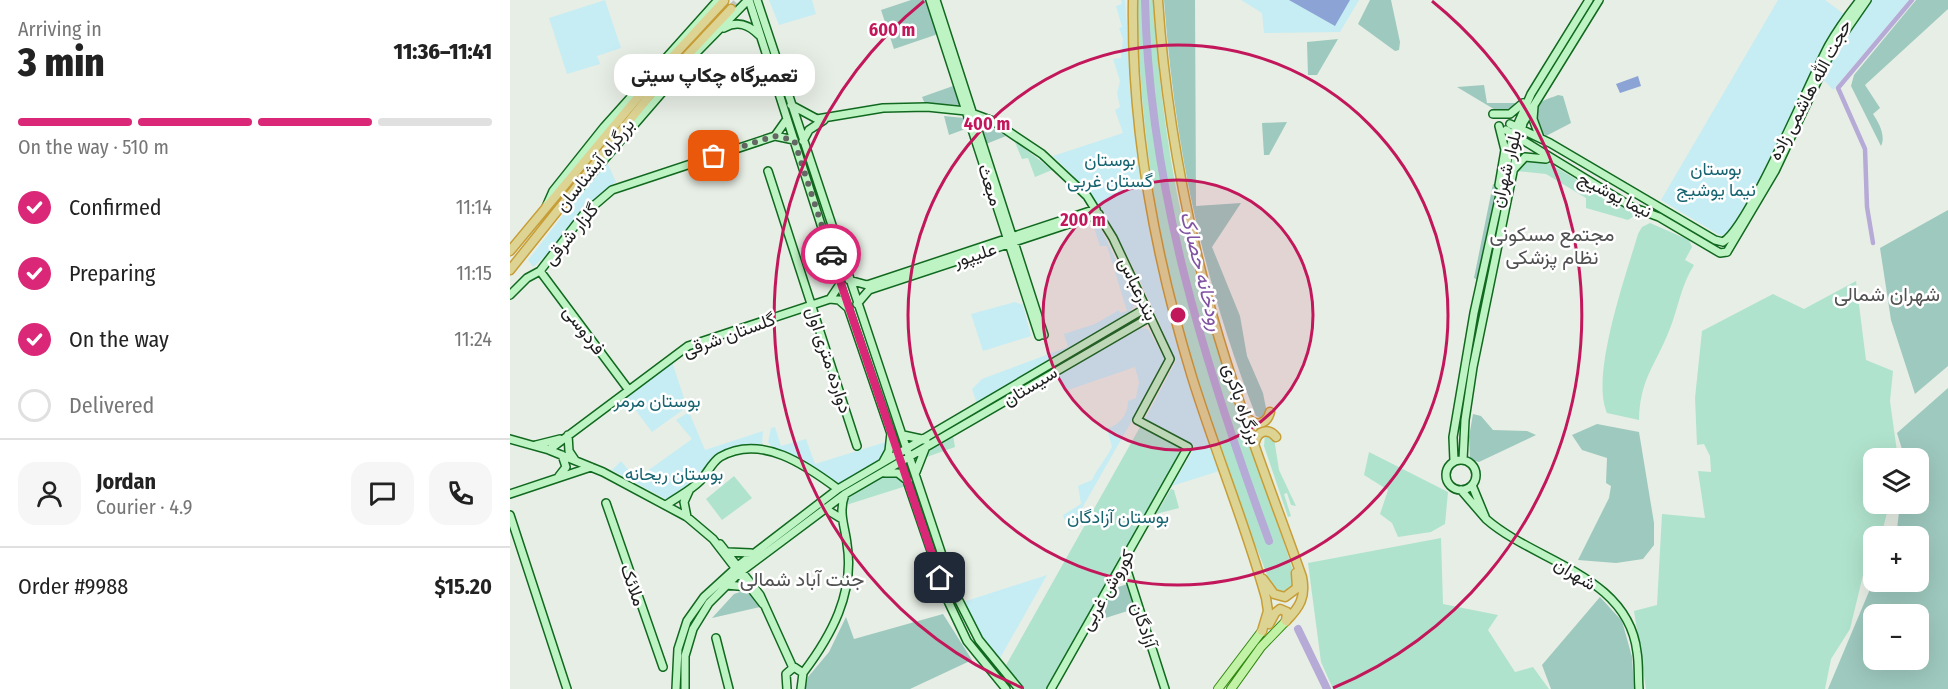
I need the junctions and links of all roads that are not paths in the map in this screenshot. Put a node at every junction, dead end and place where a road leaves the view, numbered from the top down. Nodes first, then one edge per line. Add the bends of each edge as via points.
1 (737, 0) tunnel mouth
2 (748, 0) edge
3 (757, 0) edge
4 (762, 0) edge
5 (930, 0) edge
6 (936, 0) edge
7 (1128, 0) edge
8 (1133, 0) edge
9 (1158, 0) edge
10 (1589, 0) edge
11 (1599, 0) edge
12 (1860, 0) edge
13 (1867, 0) edge
14 (720, 1) edge
15 (733, 11) junction
16 (765, 26) junction
17 (1132, 28) junction
18 (760, 37) junction
19 (698, 51) junction
20 (771, 57) junction
21 (1531, 94) junction
22 (1535, 104) junction
23 (792, 105) junction
24 (970, 112) junction
25 (1493, 114) dead end
26 (787, 119) junction
27 (824, 119) junction
28 (1512, 130) junction
29 (774, 136) junction
30 (1537, 137) junction
31 (794, 140) junction
32 (803, 141) junction
33 (1532, 147) junction
34 (1551, 160) junction
35 (768, 171) dead end
36 (1512, 174) junction
37 (1497, 203) junction
38 (1098, 212) junction
39 (555, 214) junction
40 (1011, 240) junction
41 (1723, 242) junction
42 (510, 251) edge
43 (1727, 252) junction
44 (510, 270) edge
45 (540, 271) junction
46 (849, 280) junction
47 (840, 284) junction
48 (510, 296) edge
49 (830, 299) junction
50 (857, 304) junction
51 (811, 306) junction
52 (849, 308) junction
53 (1146, 308) junction
54 (1150, 317) junction
55 (1042, 335) dead end
56 (628, 389) junction
57 (1270, 412) dead end
58 (1247, 418) junction
59 (1137, 420) joint
60 (891, 428) junction
61 (568, 435) junction
62 (903, 435) junction
63 (1276, 437) dead end
64 (510, 440) edge
65 (926, 440) junction
66 (1255, 442) junction
67 (531, 445) junction
68 (856, 446) dead end
69 (925, 449) junction
70 (549, 450) junction
71 (909, 453) junction
72 (562, 455) junction
73 (900, 459) junction
74 (1463, 460) junction
75 (576, 461) junction
76 (1454, 461) junction
77 (881, 464) junction
78 (591, 467) junction
79 (877, 475) junction
80 (915, 475) junction
81 (555, 479) junction
82 (908, 481) junction
83 (1472, 485) junction
84 (690, 489) junction
85 (838, 489) junction
86 (1461, 490) junction
87 (510, 494) edge
88 (845, 494) junction
89 (606, 503) dead end
90 (666, 505) junction
91 (824, 508) junction
92 (510, 515) edge
93 (687, 517) junction
94 (842, 519) junction
95 (1486, 519) junction
96 (712, 539) junction
97 (1289, 540) junction
98 (728, 552) junction
99 (754, 553) junction
100 (1124, 561) junction
101 (739, 570) junction
102 (1257, 570) junction
103 (726, 585) junction
104 (748, 587) junction
105 (763, 604) junction
106 (1286, 621) junction
107 (1262, 631) junction
108 (716, 638) dead end
109 (663, 667) dead end
110 (793, 668) junction
111 (803, 673) junction
112 (999, 685) edge
113 (567, 689) edge
114 (676, 689) edge
115 (685, 689) edge
116 (729, 689) edge
117 (787, 689) edge
118 (801, 689) edge
119 (1006, 689) edge
120 (1019, 689) edge
121 (1051, 689) edge
122 (1165, 689) edge
123 (1218, 689) edge
124 (1231, 689) edge
125 (1639, 689) edge

1 - 15 street
2 - 15 street
2 - 18 street
3 - 16 street
4 - 16 street
5 - 24 street, مبعث
6 - 24 street, مبعث
7 - 17 highway
8 - 17 highway
9 - 58 highway, بزرگراه باکری via 1169,113 1190,225 1213,315
10 - 21 street, بلوار شهران
11 - 22 street, بلوار شهران
12 - 41 street, حجت الله هاشمی زاده via 1829,45 1756,194
13 - 43 street via 1832,52 1775,171
14 - 42 highway, بزرگراه آبشناسان
15 - 19 street
15 - 39 highway, بزرگراه آبشناسان via 650,95
16 - 20 street
17 - 102 highway via 1142,145 1166,278 1192,377
18 - 19 street via 746,25 730,24
18 - 20 street
19 - 39 street via 589,180
20 - 23 street
20 - 26 street
21 - 25 street via 1514,112
21 - 28 street, بلوار شهران
22 - 28 street, بلوار شهران
22 - 30 street
23 - 27 street via 812,118
23 - 32 street
24 - 27 street via 927,107 883,108
24 - 38 street, بندرعباس via 1042,154 1087,196
24 - 40 street, مبعث
26 - 29 street
26 - 31 street
27 - 32 street via 809,130
28 - 30 street, نیما یوشیج
28 - 33 street, نیما یوشیج
28 - 36 street, بلوار شهران
28 - 37 street, بلوار شهران
28 - 37 street
29 - 31 street, گلزار شرقی
29 - 45 street, گلزار شرقی via 612,190 585,214
30 - 33 street via 1530,139
30 - 41 street, نیما یوشیج
31 - 47 street
32 - 46 street
33 - 34 street, نیما یوشیج
34 - 36 street via 1525,158
34 - 43 street, نیما یوشیج via 1632,207 1659,217 1720,253
35 - 51 street, دوارده متری اول
36 - 74 street, بلوار شهران via 1473,367 1464,420
37 - 76 street, بلوار شهران via 1455,426
38 - 40 street, علیپور
38 - 53 street, بندرعباس
39 - 44 highway, بزرگراه آبشناسان
40 - 46 street, علیپور via 867,285
40 - 50 street, علیپور via 869,290
40 - 55 street, مبعث
41 - 43 street
45 - 48 street, گلزار شرقی
45 - 56 street, فردوسی
46 - 50 street
47 - 49 street
47 - 52 street
49 - 51 street, گلستان شرقی
49 - 52 street
50 - 62 street
51 - 56 street, گلستان شرقی via 688,346
51 - 68 street, دوارده متری اول
52 - 60 street
53 - 54 street, بندرعباس
53 - 65 street, سیستان
54 - 59 street, بندرعباس via 1170,363
54 - 69 street, سیستان
56 - 61 street, گلستان شرقی
57 - 58 highway via 1261,423
58 - 66 highway, بزرگراه باکری
59 - 100 street, کوروش غربی via 1188,447
60 - 73 street
60 - 77 street via 889,451
61 - 67 street
61 - 70 street, گلستان شرقی
61 - 75 street via 569,451
62 - 65 street
62 - 71 street
63 - 66 highway via 1264,431
64 - 67 street
65 - 71 street, سیستان
66 - 97 highway, بزرگراه باکری
67 - 70 street
69 - 71 street, سیستان
69 - 80 street
70 - 72 street
71 - 73 street
71 - 80 street
72 - 75 street
72 - 81 street via 566,467
73 - 77 street
73 - 79 street
73 - 82 street
74 - 76 street
74 - 83 street via 1474,467
75 - 78 street
76 - 86 street via 1445,478 1450,486
77 - 85 street
78 - 81 street
78 - 90 street
79 - 82 street via 898,473
79 - 88 street
80 - 120 street via 963,612 983,646
81 - 87 street
82 - 112 street via 957,621
83 - 86 street
83 - 95 street
84 - 85 street via 719,457 762,449 794,460
84 - 90 street
84 - 93 street via 684,502
85 - 99 street
86 - 95 street, شهران
88 - 91 street
88 - 94 street
89 - 109 street, ملائک
90 - 93 street
91 - 94 street
91 - 101 street
92 - 113 street
93 - 96 street
94 - 111 street via 848,584 832,628
95 - 125 street, شهران via 1504,535 1593,582 1625,615 1637,650
96 - 98 street
96 - 101 street
97 - 102 highway via 1298,584 1293,593 1277,596
97 - 106 highway, بزرگراه باکری via 1304,594 1299,608
98 - 99 street
98 - 101 street
99 - 101 street
100 - 121 street, کوروش غربی
100 - 122 street, آزادگان
101 - 103 street
101 - 104 street
101 - 105 street
101 - 114 street via 704,597 687,621 678,649
102 - 107 highway via 1268,607
103 - 104 street
103 - 115 street via 693,629 685,656
104 - 105 street
105 - 110 street
106 - 107 highway via 1287,612 1280,609
106 - 124 main road via 1261,647
107 - 123 main road
108 - 116 street
110 - 111 street
110 - 117 street via 786,674
111 - 118 street
112 - 119 street

